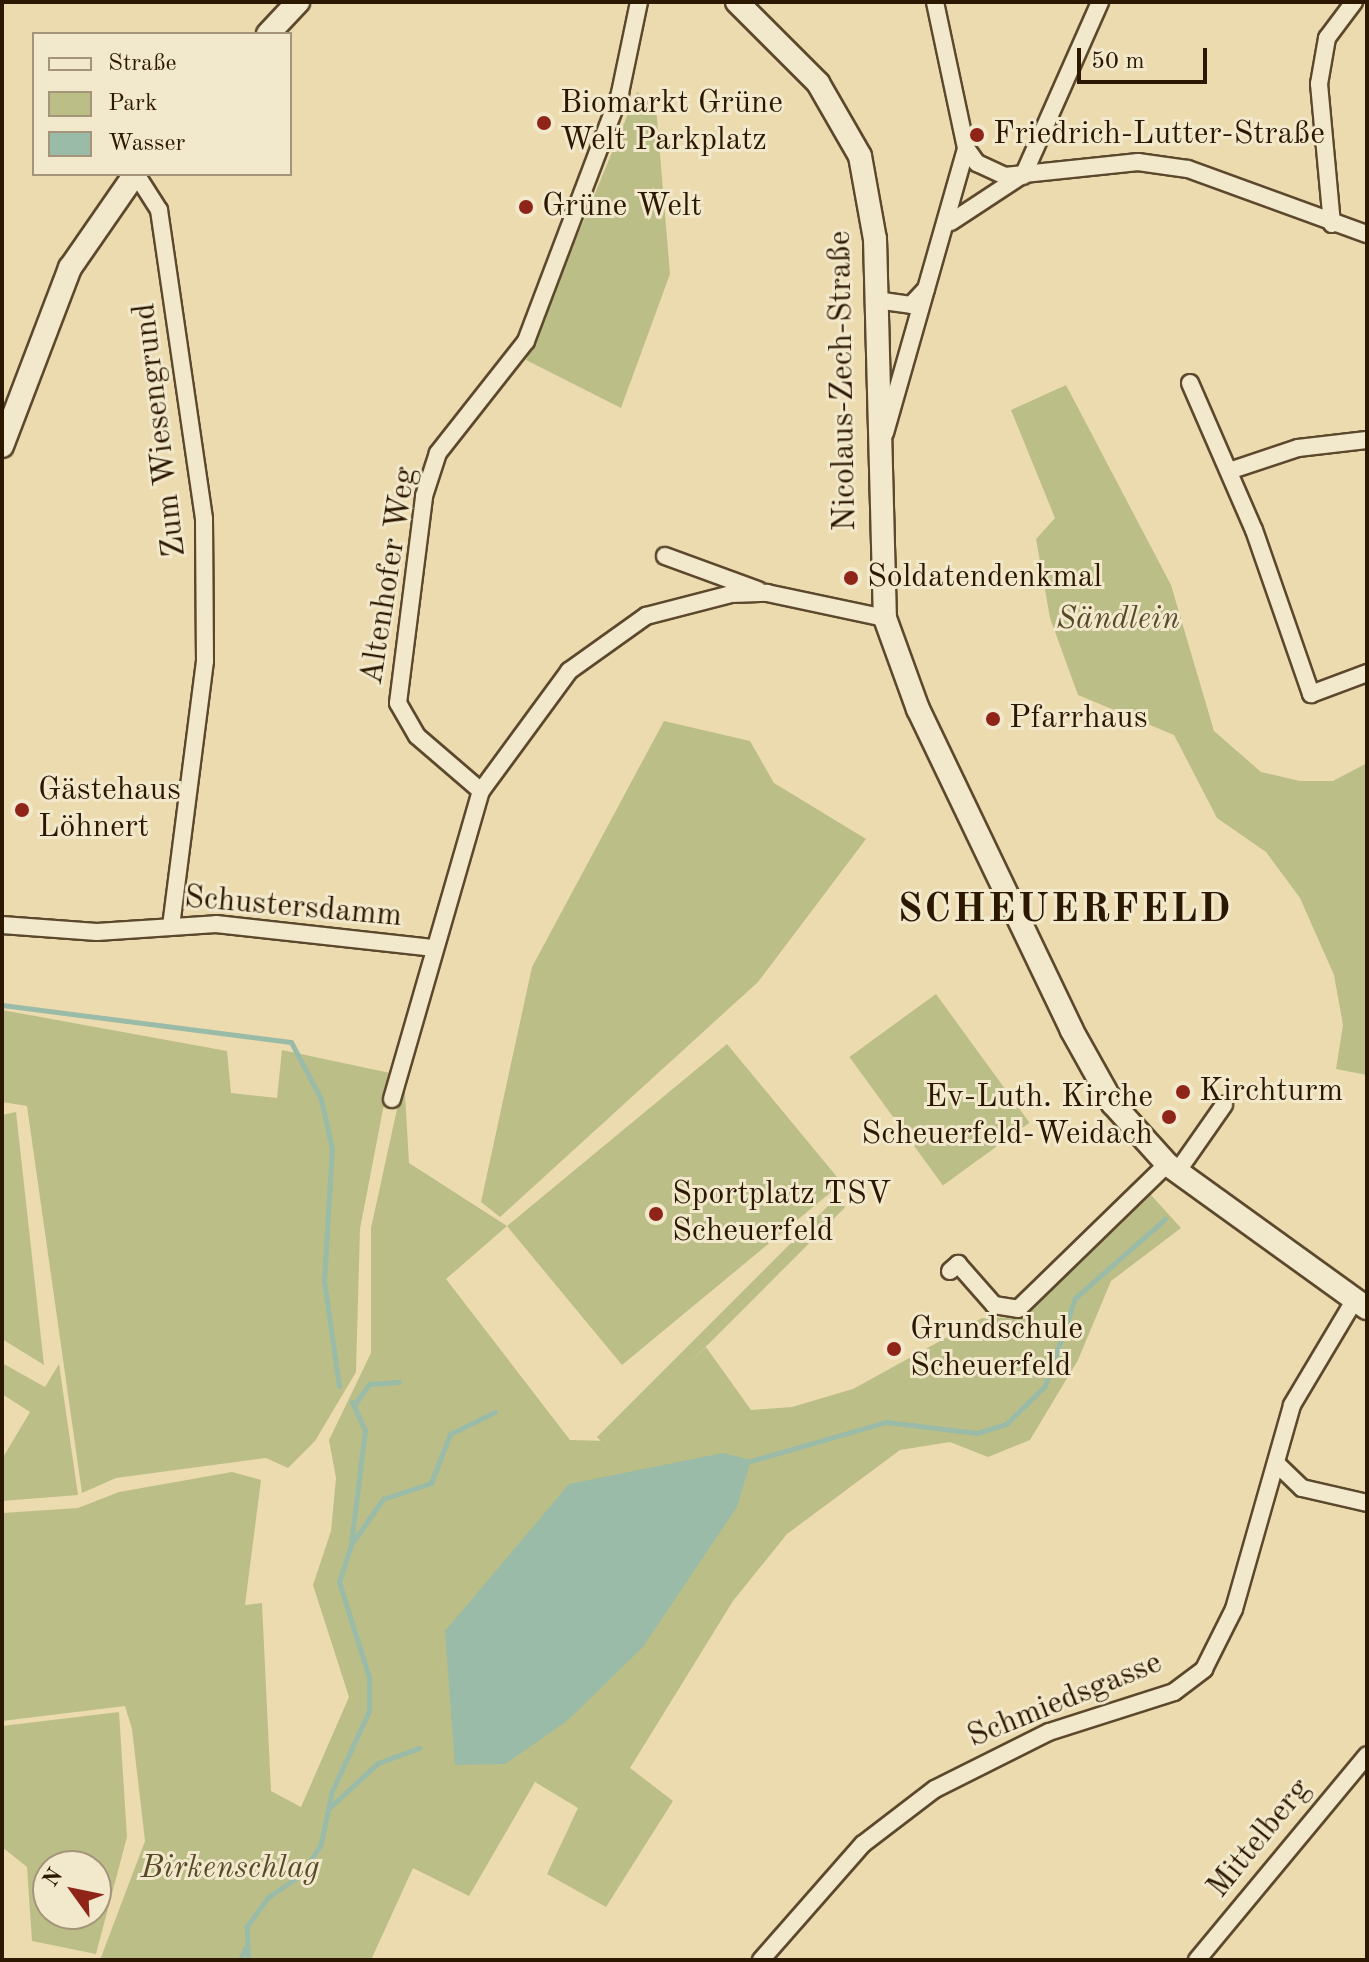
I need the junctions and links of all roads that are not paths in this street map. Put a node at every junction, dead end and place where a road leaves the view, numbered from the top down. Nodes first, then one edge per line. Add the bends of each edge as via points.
1 (298, 2) edge
2 (639, 2) edge
3 (737, 2) edge
4 (935, 2) edge
5 (1100, 2) edge
6 (1354, 2) edge
7 (270, 32) edge
8 (966, 148) junction
9 (135, 176) edge
10 (137, 176) edge
11 (1023, 176) junction
12 (949, 224) junction
13 (1332, 224) junction
14 (1367, 234) edge
15 (931, 280) junction
16 (876, 300) junction
17 (1190, 383) dead end
18 (1367, 440) edge
19 (2, 446) edge
20 (880, 451) junction
21 (1229, 471) junction
22 (665, 556) dead end
23 (767, 593) junction
24 (885, 618) junction
25 (1367, 673) edge
26 (481, 791) junction
27 (2, 925) edge
28 (171, 925) junction
29 (435, 948) junction
30 (392, 1099) dead end
31 (1224, 1105) dead end
32 (1172, 1168) junction
33 (950, 1271) dead end
34 (1361, 1305) edge
35 (1276, 1463) junction
36 (1367, 1503) edge
37 (1367, 1755) edge
38 (761, 1960) edge
39 (1197, 1960) edge

1 - 7 street
2 - 26 street, Altenhofer Weg via 620,93 526,341 438,453 424,496 398,703 417,736
3 - 16 street, Nicolaus-Zech-Straße via 818,83 850,133 869,187
4 - 8 street
5 - 11 street
6 - 13 street via 1327,38 1319,84
8 - 11 street via 996,174
8 - 12 street
9 - 19 street via 70,268
10 - 28 street, Zum Wiesengrund via 159,210 204,519 205,661
11 - 12 street
11 - 13 street via 1138,162 1188,169
12 - 15 street
13 - 14 street
15 - 16 street via 913,304
15 - 20 street
16 - 20 street, Nicolaus-Zech-Straße
17 - 21 street
18 - 21 street via 1298,448
20 - 24 street, Nicolaus-Zech-Straße
21 - 25 street via 1311,694
22 - 23 street
23 - 24 street, Schustersdamm
23 - 26 street, Schustersdamm via 687,602 622,628 569,671
24 - 32 street, Nicolaus-Zech-Straße via 918,709 1071,1029 1113,1104
26 - 29 street, Schustersdamm
27 - 28 street, Schustersdamm via 97,932
28 - 29 street, Schustersdamm
29 - 30 street, Schustersdamm
31 - 32 street
32 - 33 street via 1018,1309 994,1305 958,1264
32 - 34 street, Nicolaus-Zech-Straße
34 - 35 street, Schmiedsgasse via 1298,1391
35 - 36 street via 1302,1488
35 - 38 street, Schmiedsgasse via 1234,1609 1204,1669 1174,1692 1049,1732 935,1789 863,1844
37 - 39 street, Mittelberg

